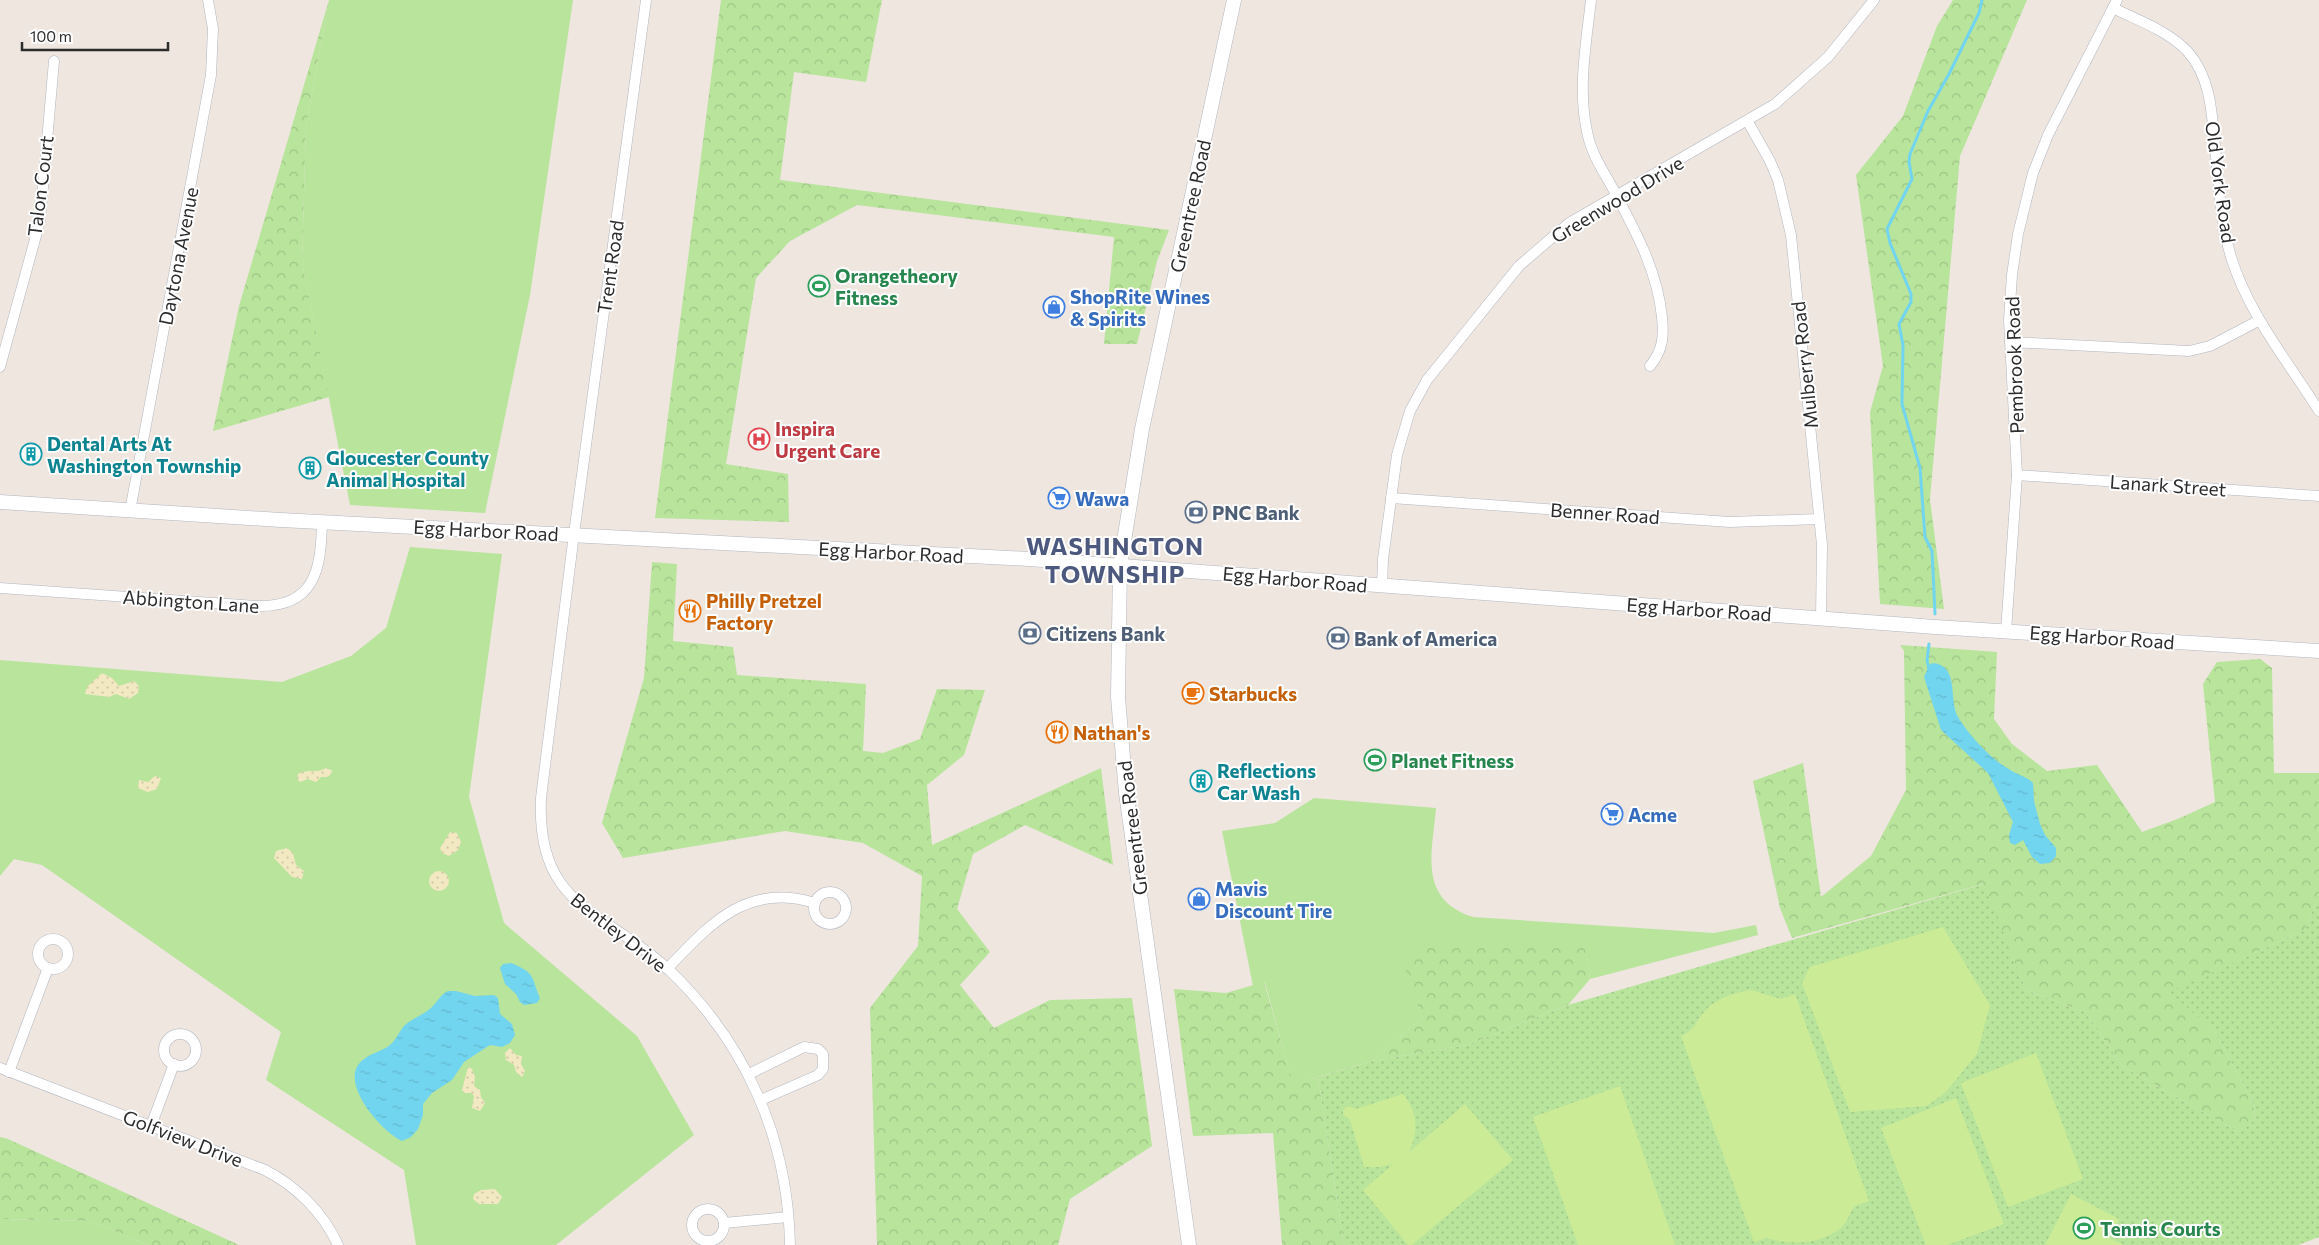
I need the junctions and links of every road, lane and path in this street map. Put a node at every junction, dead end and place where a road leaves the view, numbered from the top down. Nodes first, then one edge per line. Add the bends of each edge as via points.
1 (208, 0) edge
2 (646, 0) edge
3 (1234, 0) edge
4 (1591, 0) edge
5 (1874, 0) edge
6 (2115, 4) edge
7 (54, 61) dead end
8 (1748, 122) junction
9 (1616, 197) junction
10 (2258, 321) junction
11 (2010, 342) junction
12 (1650, 366) dead end
13 (0, 367) edge
14 (2319, 411) edge
15 (2017, 474) junction
16 (2319, 496) edge
17 (1391, 498) junction
18 (0, 502) edge
19 (130, 511) junction
20 (1819, 519) junction
21 (322, 522) junction
22 (574, 534) junction
23 (1120, 566) junction
24 (1382, 586) junction
25 (0, 588) edge
26 (1821, 618) junction
27 (2006, 631) junction
28 (2319, 651) edge
29 (815, 903) dead end
30 (48, 968) dead end
31 (667, 969) junction
32 (174, 1064) dead end
33 (5, 1070) edge
34 (749, 1074) junction
35 (761, 1100) junction
36 (151, 1126) junction
37 (788, 1217) junction
38 (724, 1223) dead end
39 (338, 1245) edge
40 (790, 1245) edge
41 (1189, 1245) edge

1 - 19 street, Daytona Avenue via 213,29 211,75
2 - 22 street, Trent Road
3 - 23 main road, Greentree Road via 1142,429
4 - 9 street via 1583,76 1584,113 1593,150
5 - 8 street, Greenwood Drive via 1814,71
6 - 10 street, Old York Road via 2179,44 2194,60 2202,75 2210,100 2225,235 2240,282
6 - 11 street, Pembrook Road via 2048,135 2033,173 2022,214 2012,275
7 - 13 street, Talon Court via 40,221
8 - 9 street, Greenwood Drive
8 - 20 street, Mulberry Road via 1778,180 1791,235
9 - 12 street via 1646,253 1658,292 1662,348
9 - 17 street, Greenwood Drive via 1561,229 1526,259 1427,380 1405,422
10 - 11 street via 2215,344 2189,351
10 - 14 street, Old York Road
11 - 15 street, Pembrook Road
15 - 16 street, Lanark Street
15 - 27 street, Pembrook Road
17 - 20 street, Benner Road via 1730,522
17 - 24 street, Greenwood Drive
18 - 19 main road, Egg Harbor Road
19 - 21 main road, Egg Harbor Road
20 - 26 street, Mulberry Road
21 - 22 main road, Egg Harbor Road
21 - 25 street, Abbington Lane via 321,557 314,577 300,595 279,605
22 - 23 main road, Egg Harbor Road
22 - 31 street, Bentley Drive via 541,798 544,846 557,877 577,903
23 - 24 main road, Egg Harbor Road
23 - 41 main road, Greentree Road via 1118,697 1126,793
24 - 26 main road, Egg Harbor Road
26 - 27 main road, Egg Harbor Road
27 - 28 main road, Egg Harbor Road
29 - 31 street via 778,897 739,907 706,929
30 - 33 street
31 - 34 street, Bentley Drive via 706,1010
32 - 36 street
33 - 36 street, Golfview Drive
34 - 35 street, Bentley Drive
34 - 35 street via 804,1047 818,1049 823,1054 823,1069 818,1075
35 - 37 street, Bentley Drive via 779,1159
36 - 39 street, Golfview Drive via 279,1177 315,1209
37 - 38 street
37 - 40 street, Bentley Drive

